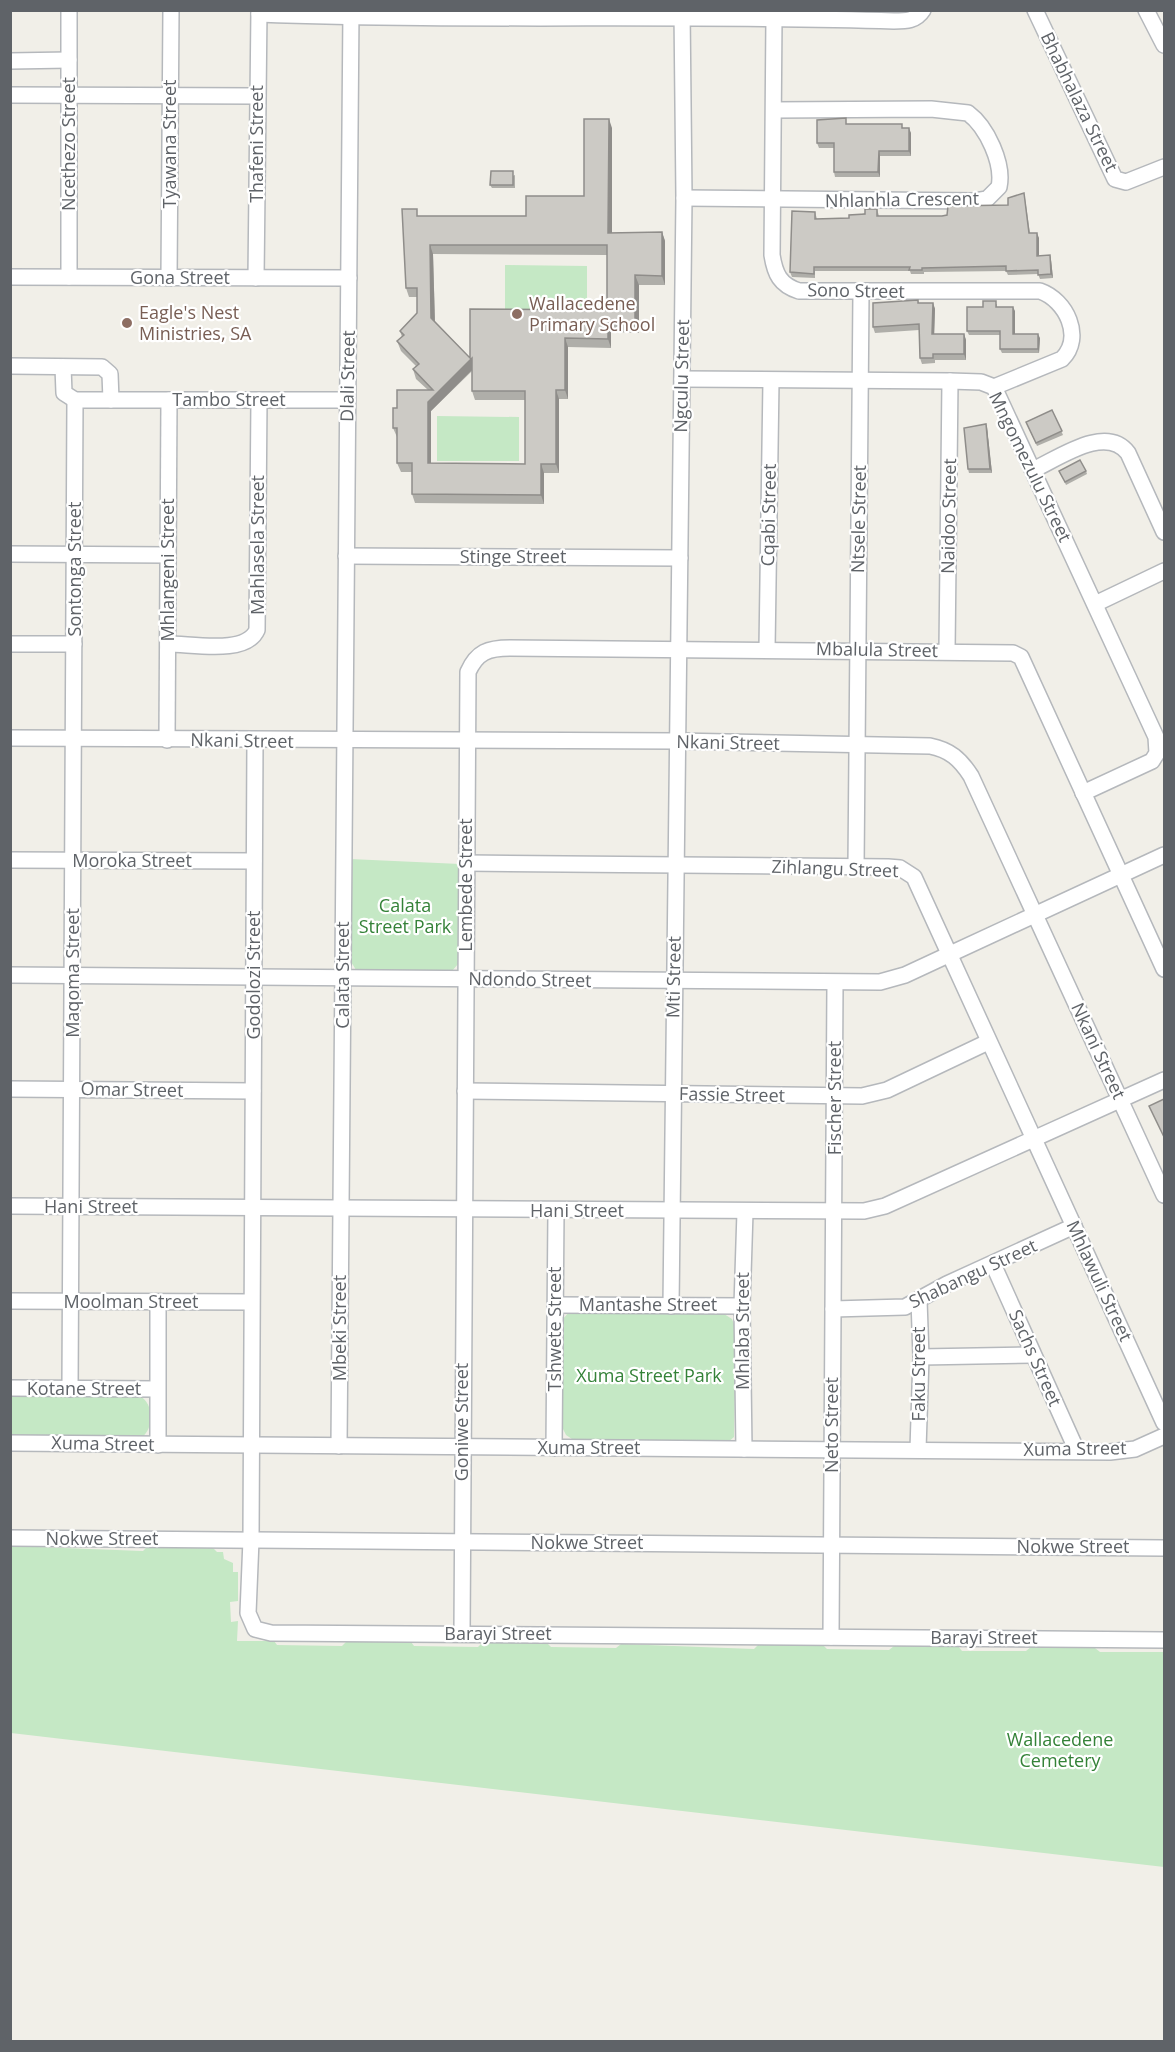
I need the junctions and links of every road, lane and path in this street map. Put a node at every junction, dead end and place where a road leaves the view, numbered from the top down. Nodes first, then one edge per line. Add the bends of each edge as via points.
1 (69, 10) edge
2 (171, 10) edge
3 (923, 10) edge
4 (1035, 10) edge
5 (1146, 10) edge
6 (259, 12) edge
7 (351, 14) edge
8 (449, 14) edge
9 (682, 14) edge
10 (774, 17) junction
11 (1164, 45) edge
12 (69, 60) junction
13 (10, 61) edge
14 (69, 94) junction
15 (10, 95) edge
16 (170, 95) junction
17 (256, 96) junction
18 (774, 110) junction
19 (1164, 167) edge
20 (684, 198) junction
21 (774, 201) junction
22 (10, 277) edge
23 (69, 277) junction
24 (169, 278) junction
25 (256, 278) junction
26 (349, 278) junction
27 (861, 293) junction
28 (10, 366) edge
29 (63, 367) junction
30 (682, 379) junction
31 (771, 381) junction
32 (860, 381) junction
33 (950, 381) junction
34 (994, 387) junction
35 (75, 400) junction
36 (111, 400) junction
37 (169, 400) junction
38 (259, 400) junction
39 (347, 400) junction
40 (1033, 470) junction
41 (1164, 532) edge
42 (10, 554) edge
43 (75, 555) junction
44 (168, 555) junction
45 (346, 556) junction
46 (680, 558) junction
47 (1164, 571) edge
48 (1095, 604) junction
49 (10, 644) edge
50 (74, 644) junction
51 (168, 644) junction
52 (680, 649) junction
53 (767, 649) junction
54 (858, 649) junction
55 (947, 651) junction
56 (1164, 716) edge
57 (1150, 722) junction
58 (10, 738) edge
59 (74, 739) junction
60 (167, 740) junction
61 (467, 740) junction
62 (255, 741) junction
63 (677, 741) junction
64 (345, 742) junction
65 (857, 746) junction
66 (1083, 793) junction
67 (1164, 855) edge
68 (10, 860) edge
69 (73, 860) junction
70 (254, 861) junction
71 (466, 863) junction
72 (676, 867) junction
73 (856, 867) junction
74 (1121, 875) junction
75 (1035, 915) junction
76 (948, 955) junction
77 (1164, 969) edge
78 (10, 975) edge
79 (72, 976) junction
80 (254, 978) junction
81 (343, 978) junction
82 (465, 980) junction
83 (674, 982) junction
84 (835, 983) junction
85 (988, 1042) junction
86 (1164, 1080) edge
87 (10, 1089) edge
88 (72, 1089) junction
89 (253, 1091) junction
90 (465, 1091) junction
91 (672, 1094) junction
92 (835, 1096) junction
93 (1120, 1100) junction
94 (1033, 1139) junction
95 (1164, 1195) edge
96 (10, 1206) edge
97 (71, 1207) junction
98 (252, 1209) junction
99 (341, 1209) junction
100 (464, 1210) junction
101 (556, 1211) junction
102 (672, 1212) junction
103 (745, 1212) junction
104 (836, 1213) junction
105 (1074, 1226) junction
106 (993, 1264) junction
107 (919, 1300) junction
108 (10, 1301) edge
109 (70, 1302) junction
110 (158, 1302) junction
111 (251, 1302) junction
112 (555, 1305) junction
113 (671, 1306) junction
114 (742, 1306) junction
115 (833, 1309) junction
116 (1033, 1355) junction
117 (921, 1357) junction
118 (10, 1388) edge
119 (70, 1389) junction
120 (157, 1389) junction
121 (1164, 1423) edge
122 (1164, 1436) edge
123 (10, 1443) edge
124 (158, 1445) junction
125 (251, 1445) junction
126 (339, 1446) junction
127 (462, 1447) junction
128 (554, 1448) junction
129 (744, 1449) junction
130 (832, 1449) junction
131 (918, 1449) junction
132 (1077, 1451) junction
133 (10, 1538) edge
134 (251, 1540) junction
135 (464, 1542) junction
136 (832, 1545) junction
137 (1164, 1548) edge
138 (462, 1633) junction
139 (831, 1637) junction
140 (1164, 1640) edge

1 - 12 street, Ncethezo Street
2 - 16 street, Tyawana Street
3 - 10 street via 919,17 909,21
4 - 19 street, Bhabhalaza Street via 1115,179 1126,182
5 - 11 street
6 - 7 street
6 - 17 street, Thafeni Street
7 - 8 street
7 - 26 street, Dlali Street
8 - 9 street
9 - 10 street
9 - 20 street, Ngculu Street
10 - 18 street, Sono Street
12 - 13 street
12 - 14 street, Ncethezo Street
14 - 15 street
14 - 16 street
14 - 23 street, Ncethezo Street
16 - 17 street
16 - 24 street, Tyawana Street
17 - 25 street, Thafeni Street
18 - 21 street, Sono Street
18 - 21 street, Nhlanhla Crescent via 960,110 975,118 1001,169 994,195 975,201
20 - 21 street
20 - 30 street, Ngculu Street
21 - 27 street, Sono Street via 772,257 779,279 799,291
22 - 23 street, Gona Street
23 - 24 street, Gona Street
24 - 25 street, Gona Street
25 - 26 street, Gona Street
26 - 39 street, Dlali Street
27 - 32 street, Ntsele Street
27 - 34 street, Sono Street via 1041,291 1053,296 1071,329 1071,347 1062,358
28 - 29 street
29 - 35 street via 64,393
29 - 36 street via 107,370
30 - 31 street, Mngomezulu Street
30 - 46 street, Ngculu Street
31 - 32 street, Mngomezulu Street
31 - 53 street, Cqabi Street
32 - 33 street, Mngomezulu Street
32 - 54 street, Ntsele Street
33 - 34 street, Mngomezulu Street via 981,382
33 - 55 street, Naidoo Street
34 - 40 street, Mngomezulu Street
35 - 36 street, Tambo Street
35 - 43 street, Sontonga Street
36 - 37 street, Tambo Street
37 - 38 street, Tambo Street
37 - 44 street, Mhlangeni Street
38 - 39 street, Tambo Street
38 - 51 street, Mahlasela Street via 257,630 254,638 238,646
39 - 45 street, Dlali Street
40 - 41 street via 1099,440 1118,443 1128,453
40 - 48 street, Mngomezulu Street
42 - 43 street
43 - 44 street
43 - 50 street, Sontonga Street
44 - 51 street, Mhlangeni Street
45 - 46 street, Stinge Street
45 - 64 street, Dlali Street
46 - 52 street, Ngculu Street
47 - 48 street
48 - 57 street, Mngomezulu Street
49 - 50 street
50 - 59 street, Sontonga Street
51 - 60 street, Mhlangeni Street
52 - 53 street, Mbalula Street
52 - 61 street, Mbalula Street via 485,650 468,672
52 - 63 street, Ngculu Street
53 - 54 street, Mbalula Street
54 - 55 street, Mbalula Street
54 - 65 street, Ntsele Street
55 - 66 street, Mbalula Street via 1000,650 1021,657
56 - 57 street
57 - 66 street, Mngomezulu Street via 1158,746 1152,761
58 - 59 street, Nkani Street
59 - 60 street, Nkani Street
59 - 69 street, Maqoma Street
60 - 62 street, Nkani Street
61 - 63 street, Nkani Street
61 - 64 street, Nkani Street
61 - 71 street, Lembede Street
62 - 64 street, Nkani Street
62 - 70 street, Godolozi Street
63 - 65 street, Nkani Street
63 - 72 street, Mti Street
64 - 81 street, Calata Street
65 - 73 street, Ntsele Street
65 - 75 street, Nkani Street via 930,746 953,754 971,776
66 - 74 street, Mbalula Street
67 - 74 street, Ndondo Street
68 - 69 street, Moroka Street
69 - 70 street, Moroka Street
69 - 79 street, Maqoma Street
70 - 80 street, Godolozi Street
71 - 72 street, Zihlangu Street
71 - 82 street, Lembede Street
72 - 73 street, Zihlangu Street
72 - 83 street, Mti Street
73 - 76 street, Zihlangu Street via 900,868 914,877
74 - 75 street, Ndondo Street
74 - 77 street, Mbalula Street
75 - 76 street, Ndondo Street
75 - 93 street, Nkani Street
76 - 84 street, Ndondo Street via 891,979
76 - 85 street, Zihlangu Street
78 - 79 street, Ndondo Street
79 - 80 street, Ndondo Street
79 - 88 street, Maqoma Street
80 - 81 street, Ndondo Street
80 - 89 street, Godolozi Street
81 - 82 street, Ndondo Street
81 - 99 street, Calata Street
82 - 83 street, Ndondo Street
82 - 90 street, Lembede Street
83 - 84 street, Ndondo Street
83 - 91 street, Mti Street
84 - 92 street, Fischer Street
85 - 92 street, Fassie Street via 887,1090 862,1096
85 - 94 street, Zihlangu Street
86 - 93 street, Hani Street
87 - 88 street, Omar Street
88 - 89 street, Omar Street
88 - 97 street, Maqoma Street
89 - 98 street, Godolozi Street
90 - 91 street, Fassie Street
90 - 100 street, Lembede Street
91 - 92 street, Fassie Street
91 - 102 street, Mti Street
92 - 104 street, Fischer Street
93 - 94 street, Hani Street
93 - 95 street, Nkani Street
94 - 104 street, Hani Street via 885,1206
94 - 105 street, Mhlawuli Street
96 - 97 street, Hani Street
97 - 98 street, Hani Street
97 - 109 street, Maqoma Street
98 - 99 street, Hani Street
98 - 111 street, Barayi Street
99 - 100 street, Hani Street
99 - 126 street, Mbeki Street
100 - 101 street, Hani Street
100 - 127 street, Goniwe Street
101 - 102 street, Hani Street
101 - 112 street, Tshwete Street
102 - 103 street, Hani Street
102 - 113 street, Mti Street
103 - 104 street, Hani Street
103 - 114 street, Mhlaba Street
104 - 115 street, Neto Street
105 - 106 street, Shabangu Street
105 - 121 street, Mhlawuli Street
106 - 107 street, Shabangu Street
106 - 116 street, Sachs Street
107 - 115 street, Shabangu Street via 905,1307
107 - 117 street, Faku Street
108 - 109 street, Moolman Street
109 - 110 street, Moolman Street
109 - 119 street, Maqoma Street
110 - 111 street, Moolman Street
110 - 120 street
111 - 125 street, Barayi Street
112 - 113 street, Mantashe Street
112 - 128 street, Tshwete Street
113 - 114 street, Mantashe Street
114 - 129 street, Mhlaba Street
115 - 130 street, Neto Street
116 - 117 street
116 - 132 street, Sachs Street
117 - 131 street, Faku Street
118 - 119 street, Kotane Street
119 - 120 street, Kotane Street
120 - 124 street
122 - 132 street, Xuma Street via 1122,1451
123 - 124 street, Xuma Street
124 - 125 street, Xuma Street
125 - 126 street, Xuma Street
125 - 134 street, Barayi Street
126 - 127 street, Xuma Street
127 - 128 street, Xuma Street
127 - 135 street, Goniwe Street
128 - 129 street, Xuma Street
129 - 130 street, Xuma Street
130 - 131 street, Xuma Street
130 - 136 street, Neto Street
131 - 132 street, Xuma Street
133 - 134 street, Nokwe Street
134 - 135 street, Nokwe Street
134 - 138 street, Barayi Street via 248,1613 251,1624 260,1632
135 - 136 street, Nokwe Street
135 - 138 street, Goniwe Street
136 - 137 street, Nokwe Street
136 - 139 street, Neto Street
138 - 139 street, Barayi Street
139 - 140 street, Barayi Street

